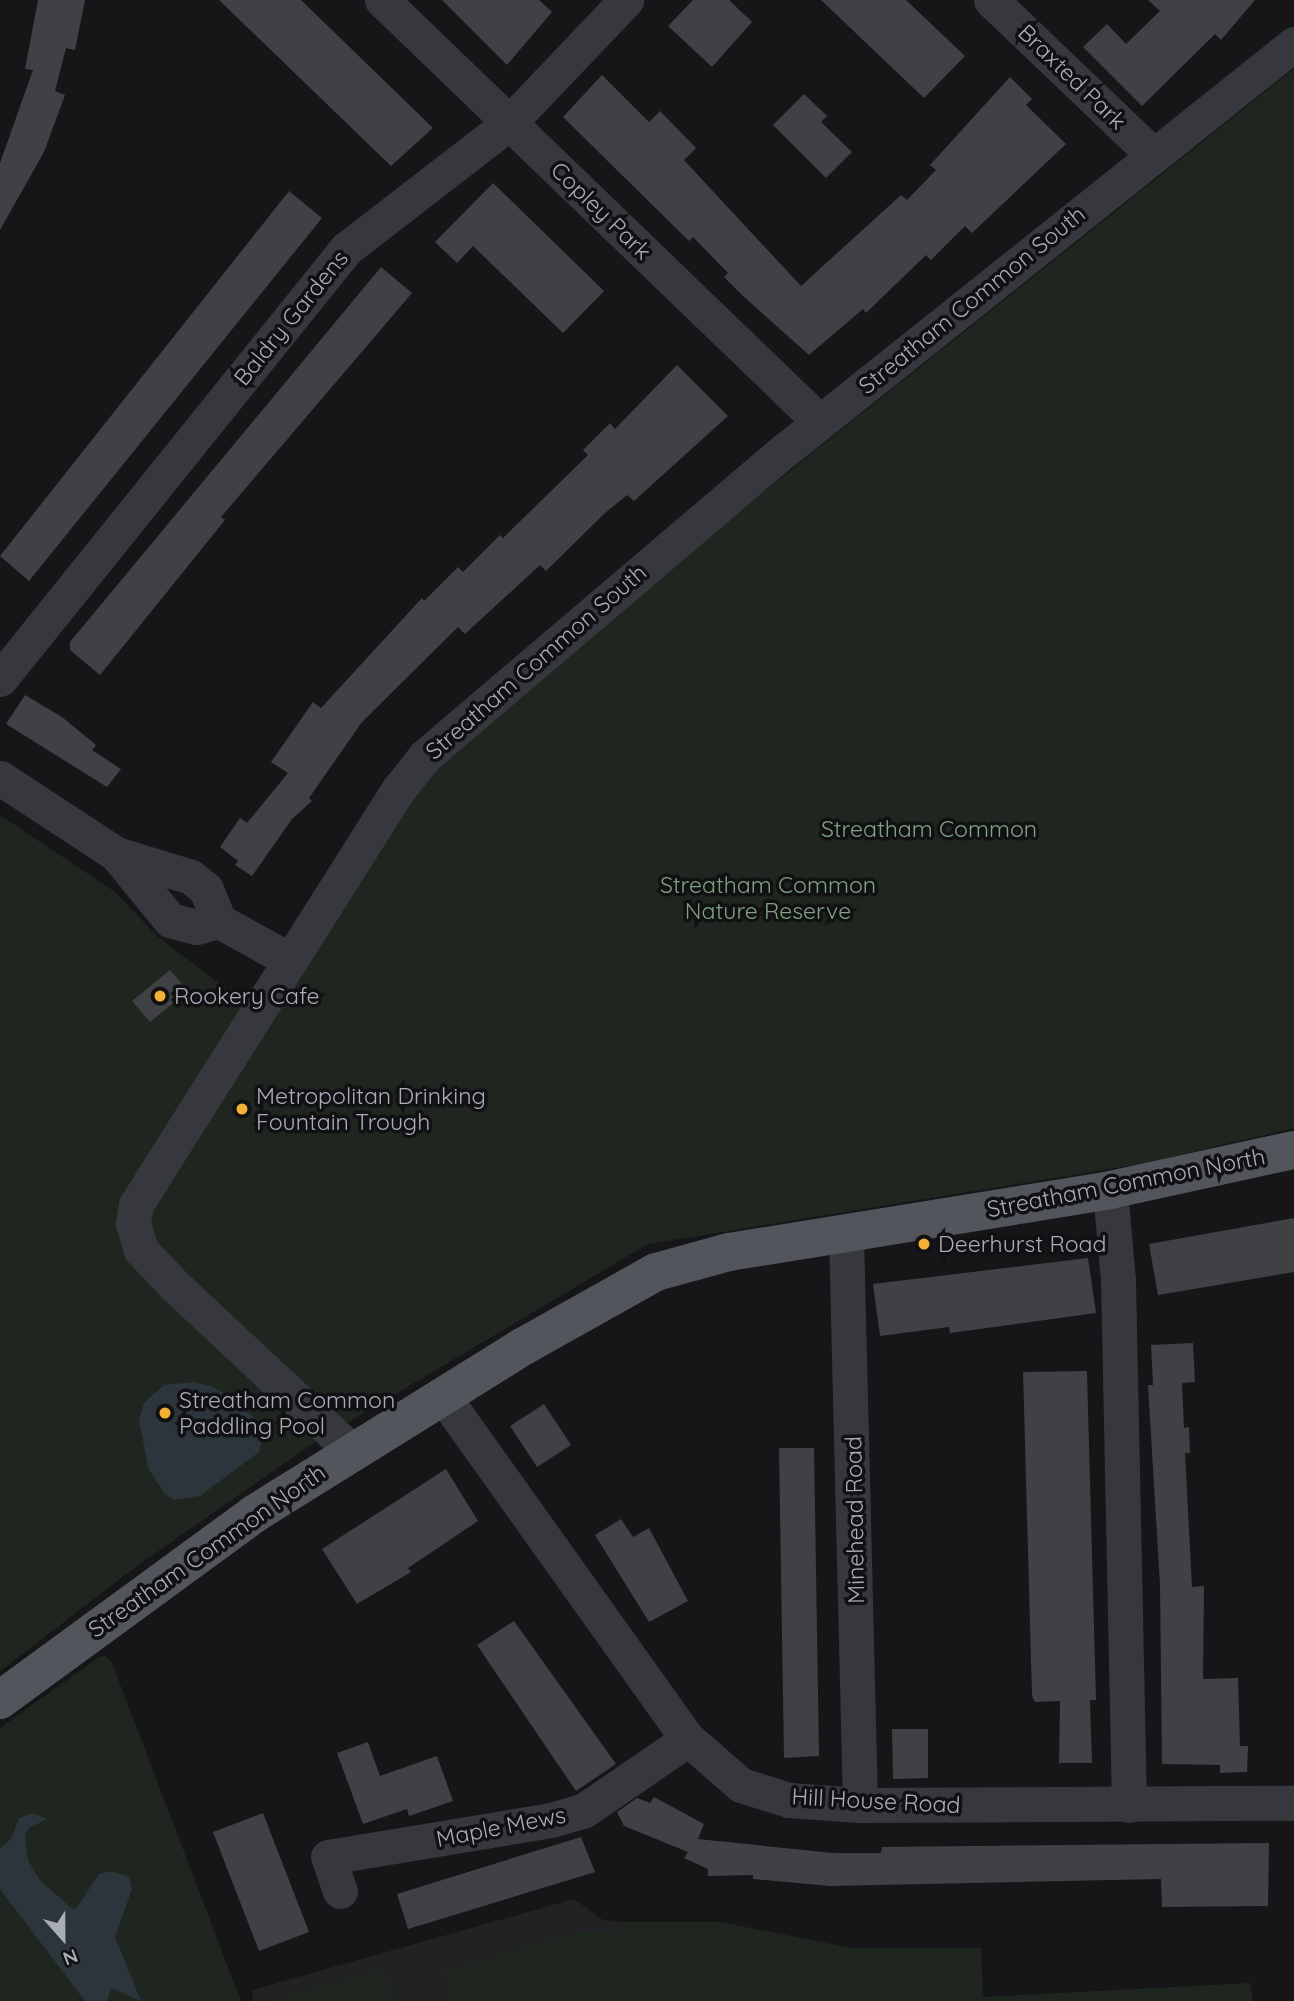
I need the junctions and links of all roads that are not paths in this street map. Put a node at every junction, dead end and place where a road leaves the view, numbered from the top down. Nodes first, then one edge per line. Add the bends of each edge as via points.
1 (382, 0) edge
2 (626, 0) edge
3 (991, 0) edge
4 (1294, 44) edge
5 (509, 123) junction
6 (1152, 154) junction
7 (820, 422) junction
8 (0, 679) edge
9 (0, 778) edge
10 (116, 854) junction
11 (219, 921) junction
12 (290, 960) junction
13 (1294, 1150) edge
14 (1110, 1190) junction
15 (846, 1235) junction
16 (443, 1396) junction
17 (353, 1452) junction
18 (0, 1700) edge
19 (688, 1739) junction
20 (1294, 1803) edge
21 (860, 1805) junction
22 (1129, 1805) junction
23 (340, 1891) dead end

1 - 5 street, Copley Park
2 - 5 street, Baldry Gardens
3 - 6 street, Braxted Park
4 - 6 street, Streatham Common South
5 - 7 street, Copley Park
5 - 8 street, Baldry Gardens via 345,248
6 - 7 street, Streatham Common South
7 - 12 street, Streatham Common South via 425,756
9 - 10 street
10 - 11 street via 191,877 206,889
10 - 11 street via 170,920 196,927
11 - 12 street
12 - 17 street, Streatham Common South via 136,1205 133,1223 141,1250 175,1286
13 - 14 main road, Streatham Common North
14 - 15 main road, Streatham Common North
14 - 22 street via 1118,1280
15 - 16 main road, Streatham Common North via 729,1251 656,1272
15 - 21 street, Minehead Road
16 - 17 main road, Streatham Common North
16 - 19 street, Hill House Road
17 - 18 main road, Streatham Common North via 254,1514
19 - 21 street, Hill House Road via 741,1785 789,1800
19 - 23 street, Maple Mews via 583,1811 328,1857
20 - 22 street, Hill House Road
21 - 22 street, Hill House Road

